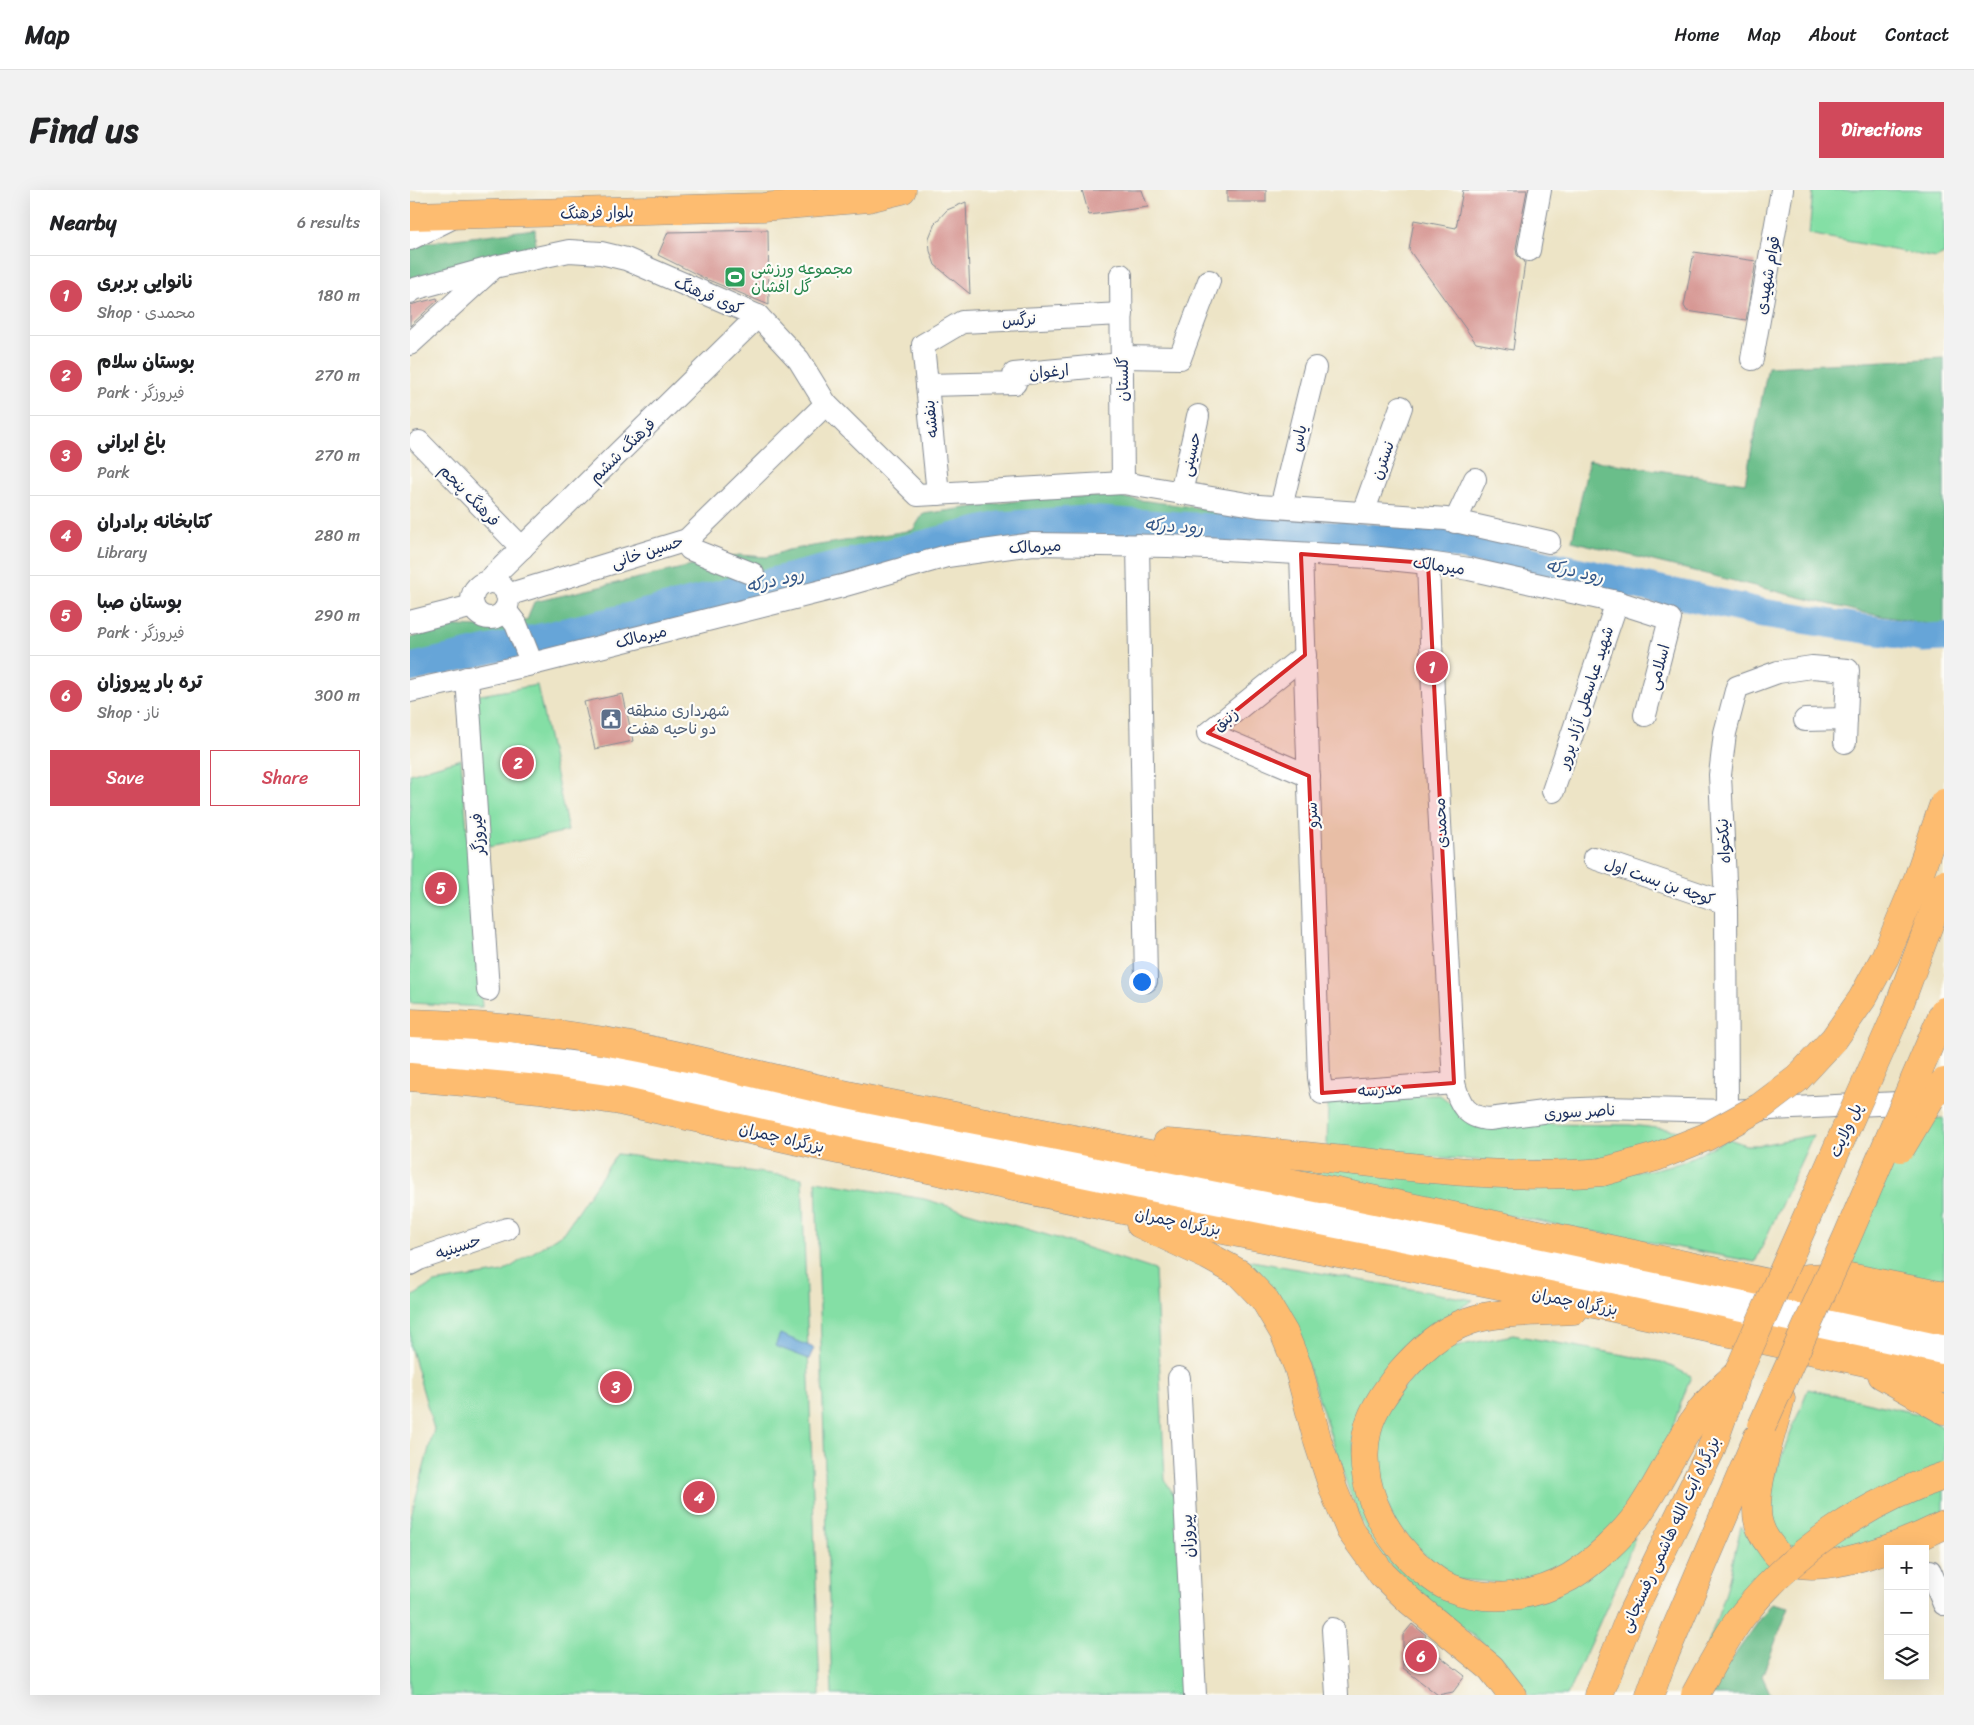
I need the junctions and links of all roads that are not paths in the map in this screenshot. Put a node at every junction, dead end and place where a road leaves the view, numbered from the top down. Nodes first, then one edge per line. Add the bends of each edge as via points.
1 (902, 190) edge
2 (1540, 190) edge
3 (1782, 190) edge
4 (461, 214) junction
5 (410, 216) edge
6 (410, 239) edge
7 (1529, 250) dead end
8 (494, 267) junction
9 (1121, 275) dead end
10 (1209, 281) dead end
11 (410, 292) edge
12 (1122, 314) junction
13 (758, 316) junction
14 (410, 344) edge
15 (923, 345) joint
16 (1752, 359) dead end
17 (1122, 361) junction
18 (1315, 368) dead end
19 (927, 385) junction
20 (826, 404) junction
21 (1401, 407) dead end
22 (1198, 416) dead end
23 (419, 442) dead end
24 (1475, 479) dead end
25 (1123, 483) junction
26 (1181, 493) junction
27 (938, 494) junction
28 (1281, 508) junction
29 (1363, 513) junction
30 (1455, 522) junction
31 (687, 540) junction
32 (1549, 542) dead end
33 (1138, 545) junction
34 (522, 548) junction
35 (1301, 554) junction
36 (1428, 563) junction
37 (753, 574) dead end
38 (486, 583) junction
39 (1617, 602) junction
40 (473, 606) junction
41 (510, 610) junction
42 (1670, 619) joint
43 (410, 622) edge
44 (1305, 655) junction
45 (529, 656) junction
46 (467, 678) junction
47 (410, 690) edge
48 (1645, 716) dead end
49 (1846, 719) junction
50 (1805, 720) dead end
51 (1844, 742) dead end
52 (1309, 776) junction
53 (1553, 791) dead end
54 (1944, 803) edge
55 (1594, 858) dead end
56 (1944, 884) edge
57 (1726, 903) junction
58 (1146, 981) dead end
59 (488, 990) dead end
60 (1944, 1011) edge
61 (410, 1023) edge
62 (410, 1042) edge
63 (410, 1062) edge
64 (410, 1077) edge
65 (1319, 1077) joint
66 (1944, 1082) edge
67 (1454, 1083) junction
68 (1944, 1100) edge
69 (1727, 1111) junction
70 (1084, 1140) junction
71 (1197, 1193) junction
72 (1103, 1206) junction
73 (507, 1229) dead end
74 (1847, 1238) junction
75 (410, 1264) edge
76 (1759, 1280) junction
77 (1944, 1296) edge
78 (1609, 1307) junction
79 (1944, 1321) edge
80 (1944, 1341) edge
81 (1855, 1359) junction
82 (1944, 1359) edge
83 (1788, 1369) junction
84 (1738, 1373) junction
85 (1179, 1378) dead end
86 (1944, 1379) edge
87 (1944, 1410) edge
88 (1944, 1476) edge
89 (1944, 1525) edge
90 (1930, 1570) dead end
91 (1944, 1604) edge
92 (1334, 1629) dead end
93 (1195, 1695) edge
94 (1337, 1695) edge
95 (1512, 1695) edge
96 (1599, 1695) edge
97 (1650, 1695) edge
98 (1695, 1695) edge

1 - 4 main road, بلوار فرهنگ via 869,198 764,206
2 - 7 street
3 - 16 street, قوام شهیدی
4 - 5 main road, بلوار فرهنگ
4 - 6 street
8 - 11 street, کوی فرهنگ
8 - 13 street, کوی فرهنگ via 568,250 601,253 626,259
8 - 14 street
9 - 12 street, گلستان
10 - 17 street via 1180,358
12 - 15 street, نرگس via 962,322
12 - 17 street, گلستان
13 - 20 street, کوی فرهنگ via 799,360
13 - 34 street, فرهنگ ششم
15 - 19 street, بنفشه
17 - 19 street, ارغوان via 1014,374 1015,382
17 - 25 street, گلستان
18 - 28 street, یاس
19 - 27 street, بنفشه
20 - 27 street, کوی فرهنگ via 918,495
20 - 31 street, حسین خانی
21 - 29 street, نسترن
22 - 26 street, حسینی
23 - 34 street, فرهنگ پنجم
24 - 30 street
25 - 26 street
25 - 27 street
26 - 28 street
28 - 29 street
29 - 30 street
30 - 32 street
31 - 37 street via 690,549
31 - 41 street, حسین خانی
33 - 35 street, میرمالک
33 - 45 street, میرمالک via 1033,544 947,556 842,586
33 - 58 street
34 - 38 street, فرهنگ ششم
35 - 36 street, میرمالک
35 - 44 street, سرو
36 - 39 street, میرمالک
36 - 67 street, محمدی
38 - 40 street via 473,594
38 - 41 street via 502,586
39 - 42 street, میرمالک
39 - 53 street, شهید عباسعلی آزاد پرور
40 - 41 street via 485,618 497,617
40 - 43 street
41 - 45 street
42 - 48 street, اسلامی
44 - 52 street, سرو
44 - 52 street, زنبق via 1208,733
45 - 46 street, میرمالک
46 - 47 street, میرمالک
46 - 59 street, فیروزگر
49 - 50 street
49 - 51 street
49 - 57 street, نیکخواه via 1848,670 1812,667 1778,672 1737,687 1725,733 1720,775
52 - 65 street, سرو
54 - 70 main road, bridge via 1918,878 1885,957 1862,999 1834,1039 1797,1079 1760,1107 1706,1137 1656,1158 1602,1172 1514,1174 1132,1140
55 - 57 street, کوچه بن بست اول
56 - 84 main road, پل ولایت, bridge via 1893,1022
57 - 69 street, نیکخواه
60 - 74 main road, bridge
61 - 70 main road via 515,1028 585,1038 858,1098
62 - 71 street via 660,1074 791,1098
63 - 71 street via 517,1071 713,1102
64 - 72 main road, بزرگراه چمران via 539,1089 620,1101
65 - 67 street, مدرسه via 1322,1094
66 - 74 main road, bridge
67 - 69 street, ناصر سوری via 1464,1108 1479,1119 1604,1108
68 - 69 street, ناصر سوری
70 - 76 main road
71 - 80 street
71 - 82 street
72 - 78 main road, بزرگراه چمران
72 - 95 main road via 1239,1273 1264,1299 1284,1333 1298,1368 1318,1442 1350,1530 1382,1574 1491,1668
73 - 75 street, حسینیه
74 - 83 main road, bridge
76 - 77 main road via 1844,1276
76 - 79 main road
78 - 81 main road, بزرگراه چمران
78 - 84 main road via 1496,1316 1460,1324 1416,1354 1374,1411 1365,1443 1365,1465 1373,1500 1397,1544 1435,1580 1462,1591 1492,1597 1541,1590 1569,1577 1596,1557 1637,1514 1702,1409
81 - 86 main road, بزرگراه چمران
81 - 87 main road
83 - 89 main road via 1759,1486 1757,1510 1763,1536 1779,1556 1803,1564 1839,1562 1886,1549
83 - 97 main road, bridge
84 - 96 main road, بزرگراه آیت الله هاشمی رفسنجانی via 1710,1452 1629,1619
85 - 93 street, پیروزان
88 - 98 main road, bridge via 1899,1492 1859,1513 1778,1577 1742,1616
90 - 91 street
92 - 94 street

